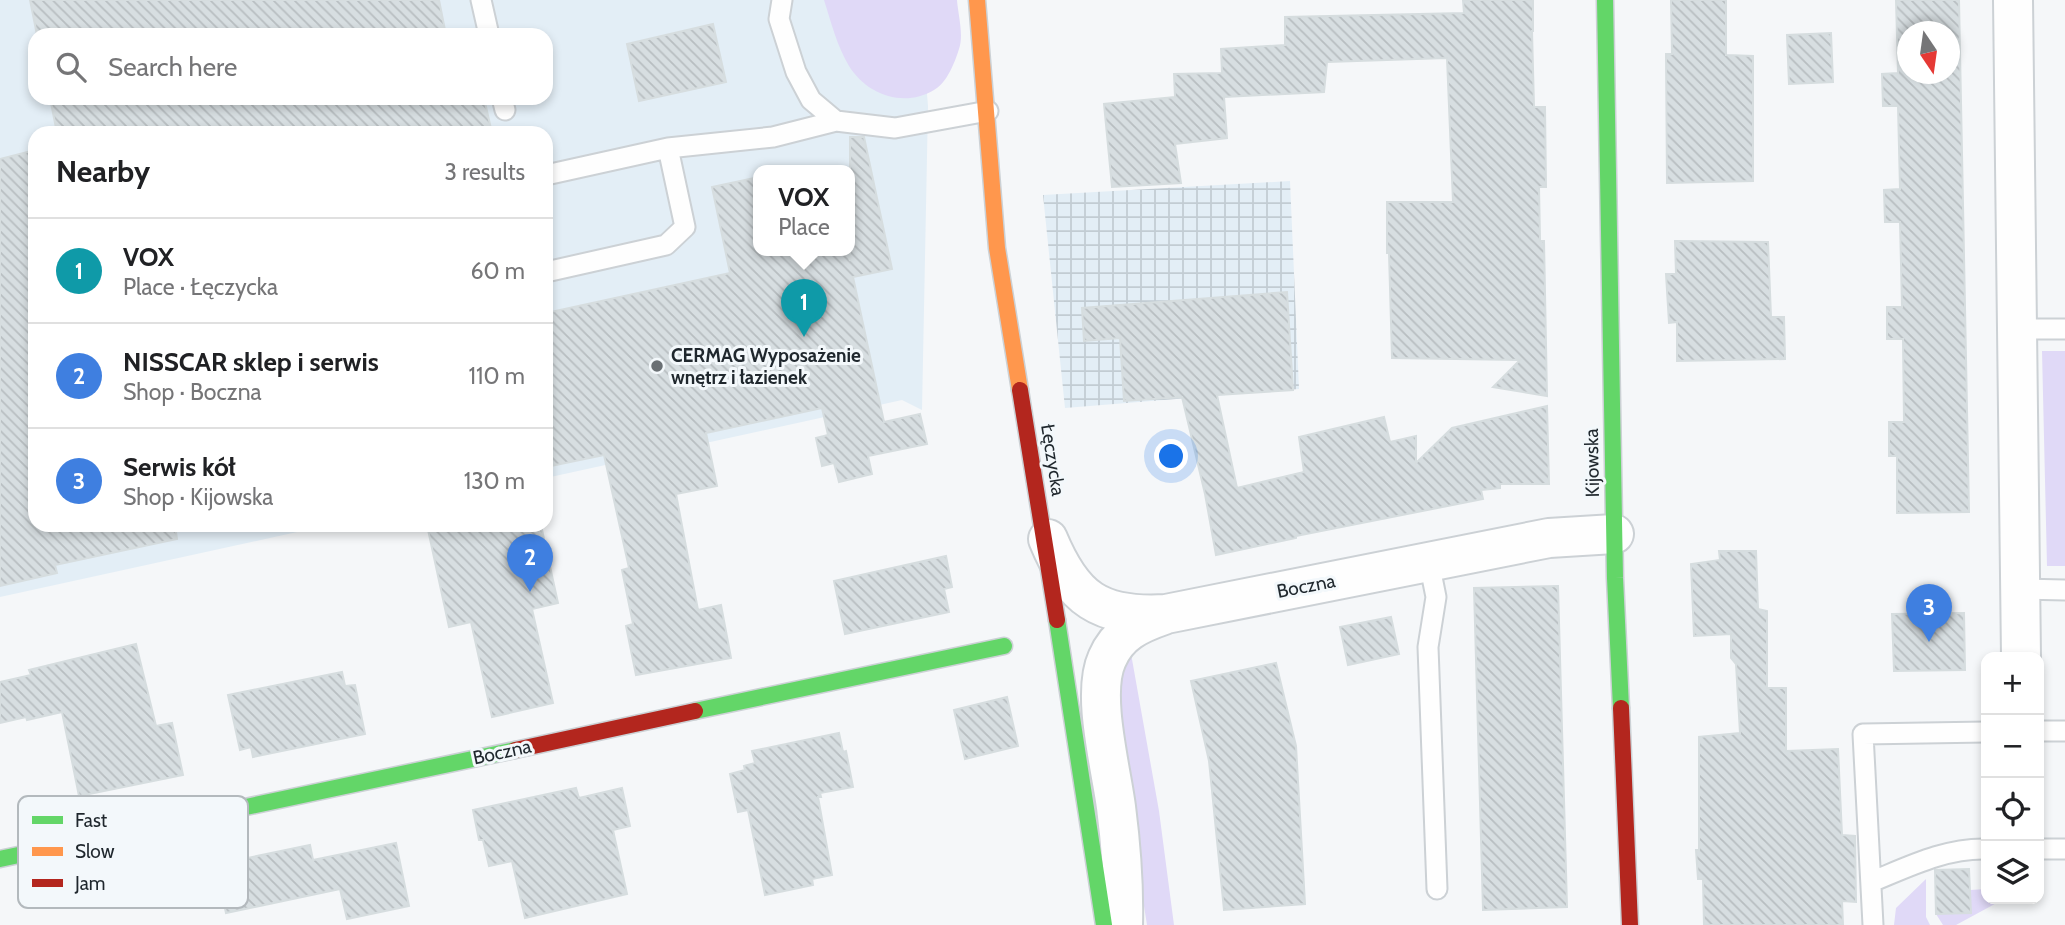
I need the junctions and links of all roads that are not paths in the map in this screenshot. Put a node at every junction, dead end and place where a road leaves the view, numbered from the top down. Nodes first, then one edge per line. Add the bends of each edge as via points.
1 (481, 0) edge
2 (782, 0) edge
3 (977, 0) edge
4 (1605, 0) edge
5 (2013, 0) edge
6 (487, 28) edge
7 (988, 111) junction
8 (836, 121) junction
9 (668, 148) junction
10 (553, 173) edge
11 (553, 270) edge
12 (2017, 329) junction
13 (2065, 329) edge
14 (1042, 524) junction
15 (1614, 534) junction
16 (1429, 562) junction
17 (2019, 589) junction
18 (2065, 590) edge
19 (1111, 611) junction
20 (1166, 614) junction
21 (1004, 646) dead end
22 (2021, 652) edge
23 (1063, 660) junction
24 (2044, 731) edge
25 (2065, 731) edge
26 (1981, 732) edge
27 (248, 806) edge
28 (1981, 849) edge
29 (2044, 849) edge
30 (2065, 849) edge
31 (18, 855) edge
32 (0, 859) edge
33 (1871, 883) junction
34 (1437, 889) dead end
35 (1104, 925) edge
36 (1124, 925) edge
37 (1630, 925) edge
38 (1873, 925) edge

1 - 6 lane
2 - 8 lane via 779,19 796,72 811,100
3 - 7 street, Łęczycka
4 - 15 street, Kijowska
5 - 12 street
7 - 8 lane via 895,128
7 - 14 street, Łęczycka via 997,248
8 - 9 lane via 772,137
9 - 10 lane
9 - 11 lane via 685,227 666,245
12 - 13 lane
12 - 17 street
14 - 19 street, Boczna via 1059,566 1073,586
14 - 23 street, Łęczycka
15 - 16 street, Boczna via 1549,538
15 - 37 street, Kijowska
16 - 20 street, Boczna
16 - 34 lane via 1436,597 1428,647
17 - 18 lane
17 - 22 street
19 - 20 street, Boczna
19 - 23 street via 1079,622 1069,634
20 - 36 street via 1124,633 1102,674
21 - 27 street, Boczna
23 - 35 street, Łęczycka
24 - 25 lane
26 - 33 lane via 1863,734
28 - 33 lane via 1930,858
29 - 30 lane
31 - 32 street, Boczna
33 - 38 lane

